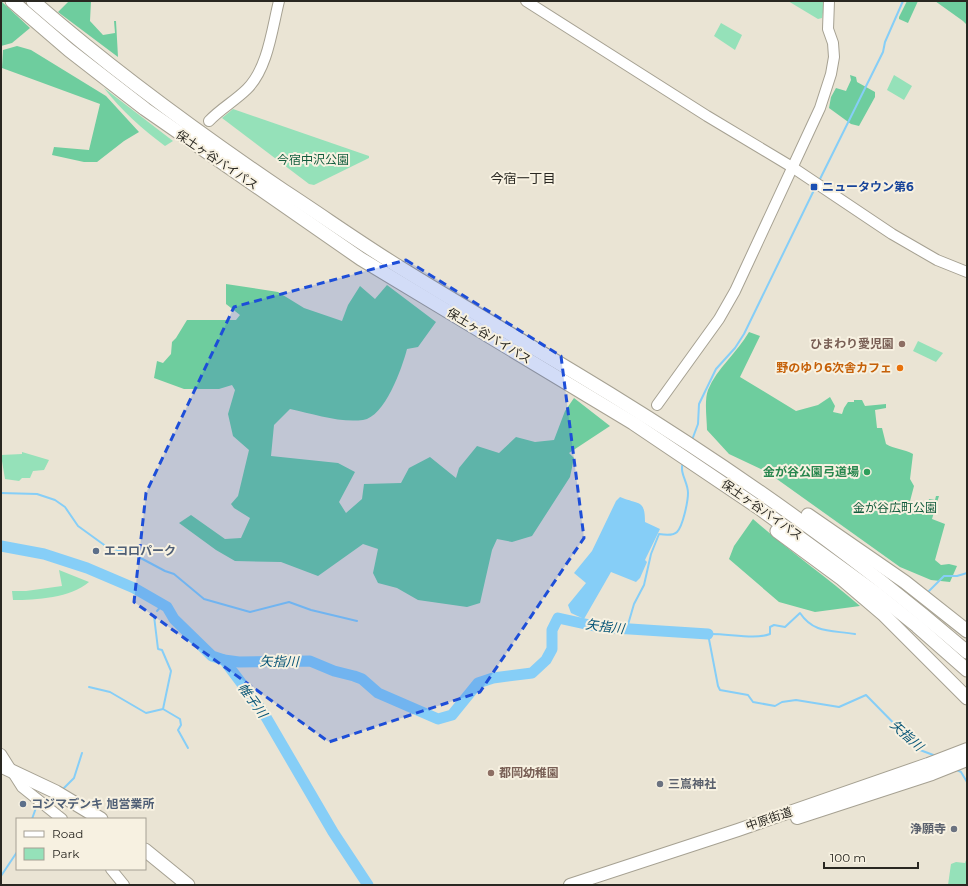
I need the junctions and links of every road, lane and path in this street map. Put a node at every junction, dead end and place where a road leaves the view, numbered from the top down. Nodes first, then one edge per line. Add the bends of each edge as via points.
1 (12, 1) edge
2 (33, 1) edge
3 (279, 1) edge
4 (526, 1) edge
5 (829, 1) edge
6 (209, 121) dead end
7 (792, 167) junction
8 (967, 272) edge
9 (657, 405) dead end
10 (690, 445) junction
11 (710, 474) junction
12 (967, 631) edge
13 (967, 652) edge
14 (967, 670) edge
15 (967, 698) edge
16 (967, 749) edge
17 (1, 754) edge
18 (967, 760) edge
19 (5, 769) edge
20 (61, 818) edge
21 (98, 818) edge
22 (146, 851) edge
23 (112, 870) edge
24 (124, 885) edge
25 (188, 885) edge
26 (570, 885) edge
27 (597, 885) edge

1 - 11 highway, 保土ヶ谷バイパス via 69,50 145,109 361,258 584,393
2 - 10 highway, 保土ヶ谷バイパス via 86,47 163,107 349,235
3 - 6 street via 262,65 255,78 248,88
4 - 7 street
5 - 7 street via 828,29 834,57 831,74 820,108
7 - 8 street via 892,234 937,260
7 - 9 street via 736,290 719,319
10 - 12 highway via 770,490 830,530 905,582
10 - 13 highway, 保土ヶ谷バイパス via 829,541
11 - 14 highway, 保土ヶ谷バイパス via 877,594
11 - 15 highway via 883,614
16 - 26 main road, 中原街道 via 752,825
17 - 19 street
18 - 27 main road, 中原街道
19 - 20 street via 22,787
19 - 21 highway via 56,792
22 - 25 highway
23 - 24 street

